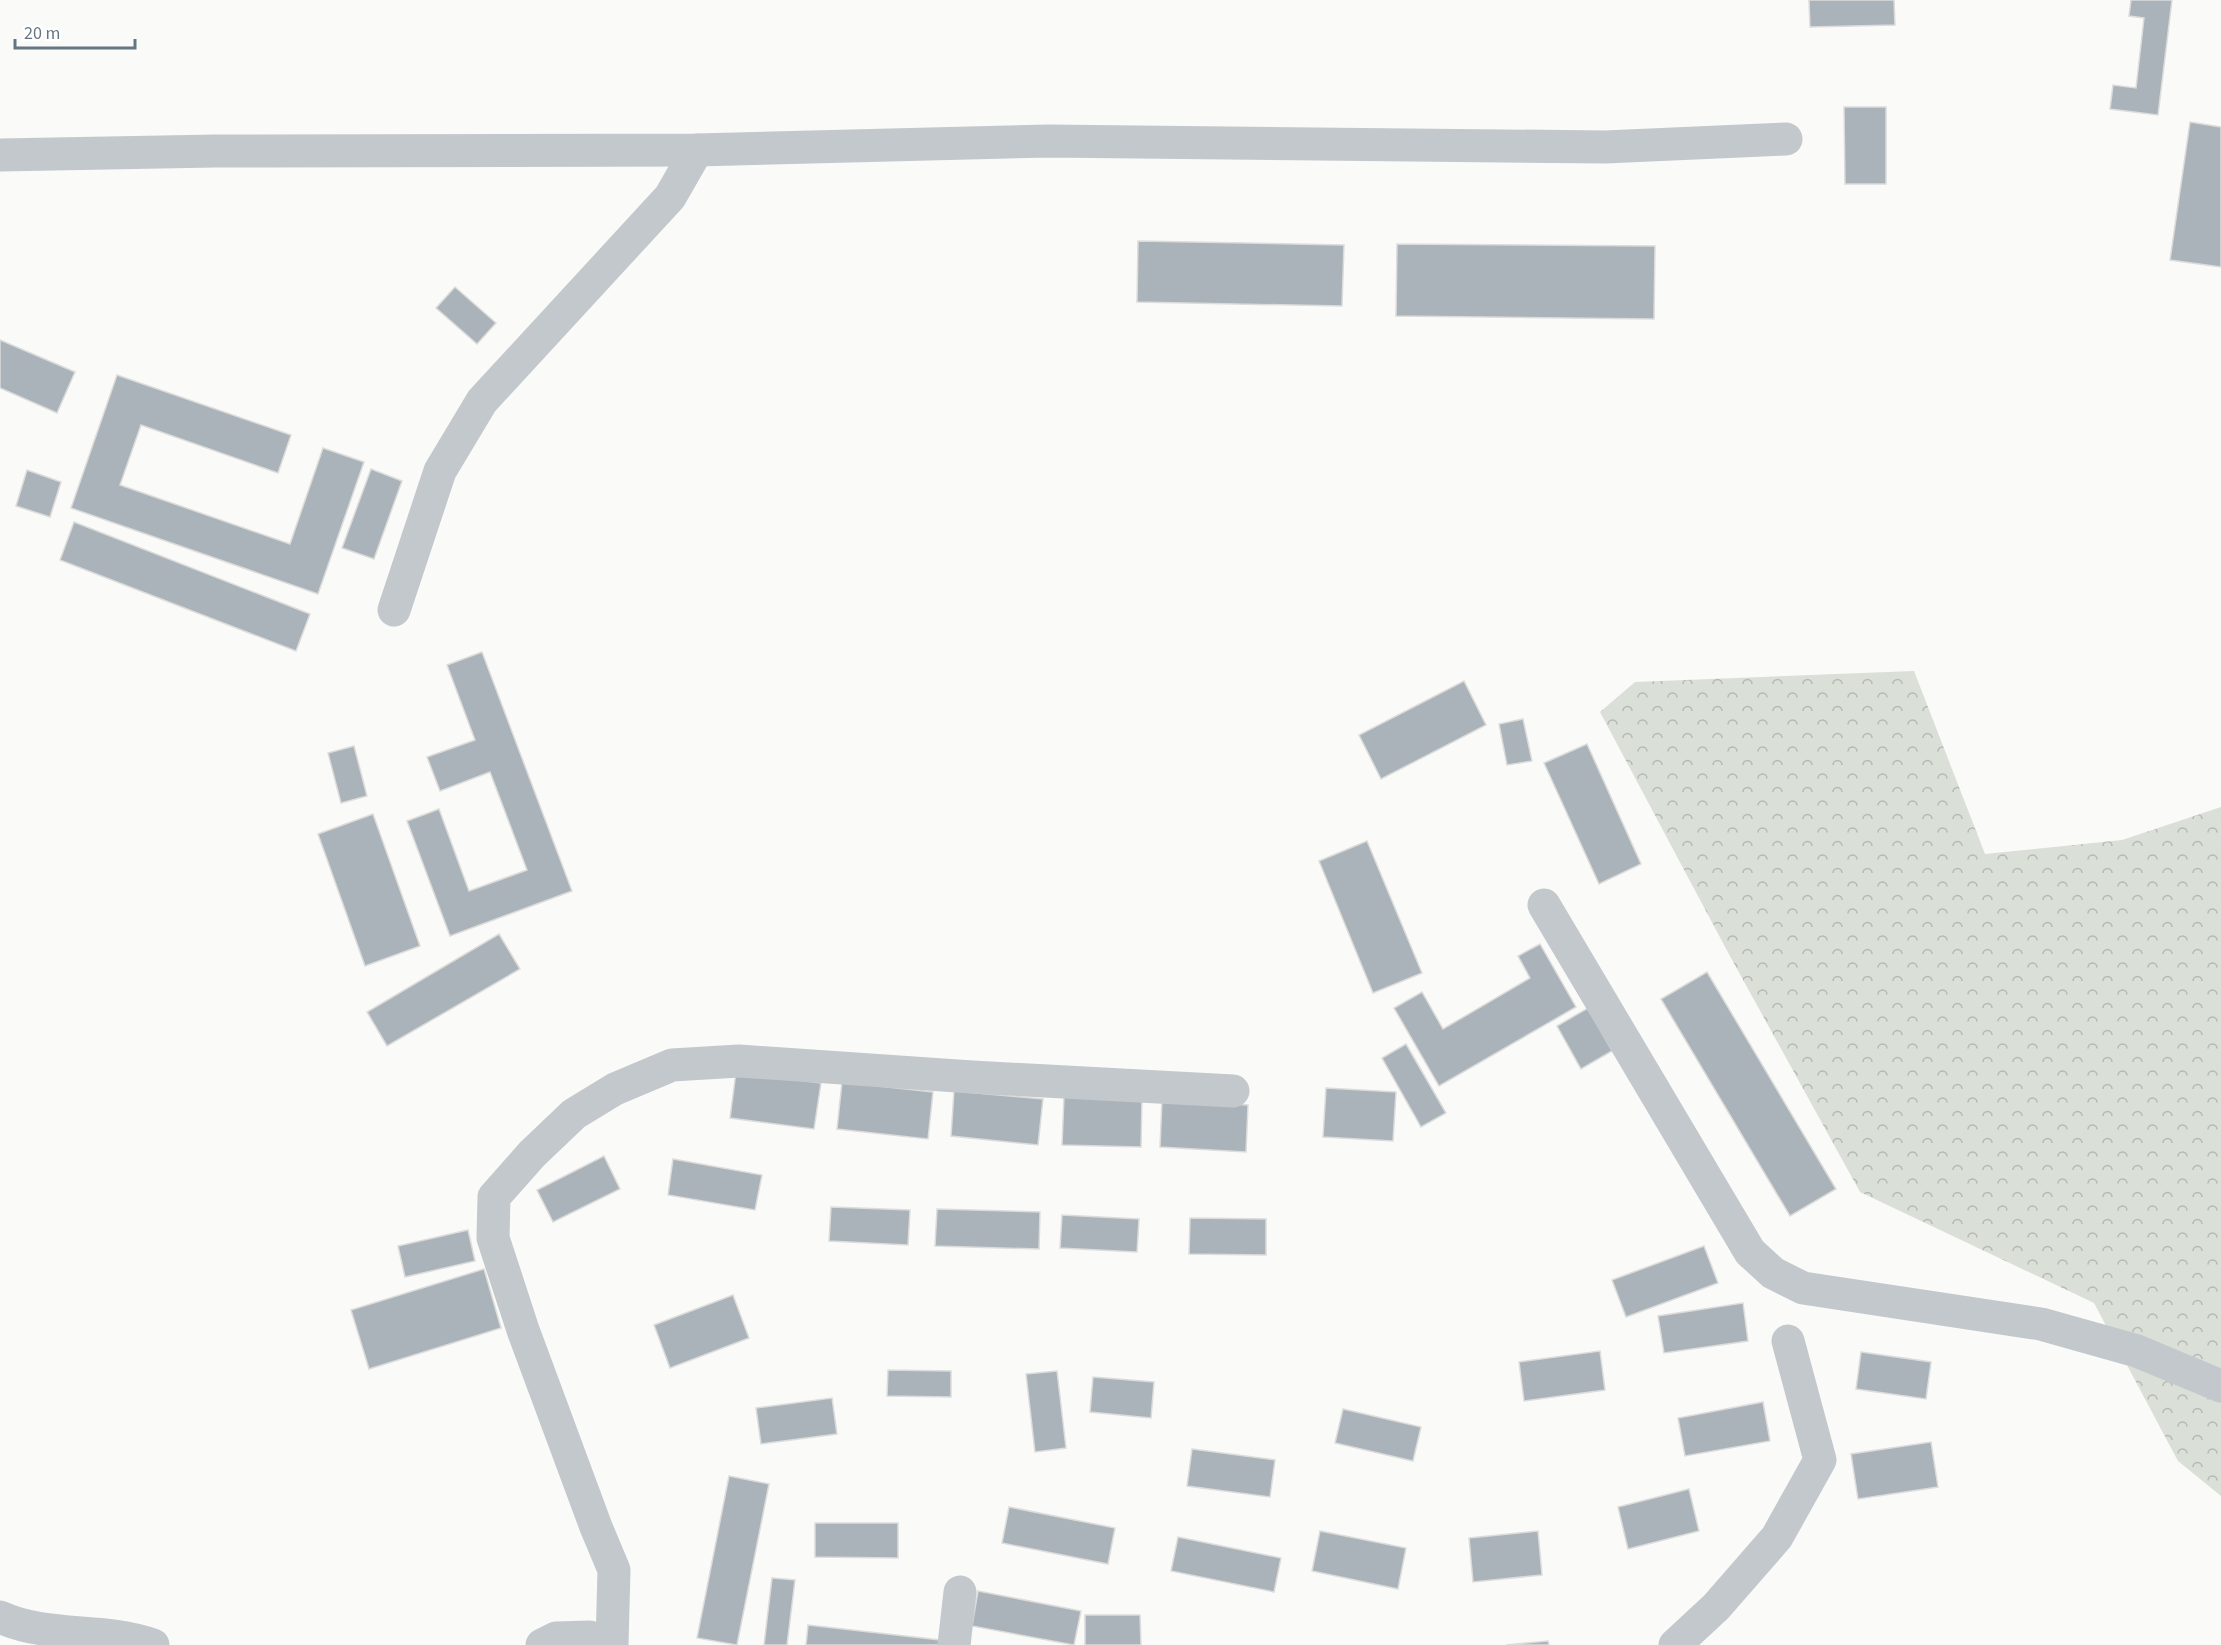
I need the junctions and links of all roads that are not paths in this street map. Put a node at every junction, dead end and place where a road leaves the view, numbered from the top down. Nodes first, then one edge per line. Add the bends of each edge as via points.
1 (1786, 139) dead end
2 (697, 150) junction
3 (0, 155) edge
4 (394, 610) dead end
5 (1545, 904) dead end
6 (1233, 1091) dead end
7 (1788, 1341) dead end
8 (2221, 1386) edge
9 (960, 1592) dead end
10 (0, 1617) edge
11 (153, 1645) edge
12 (542, 1645) edge
13 (609, 1645) edge
14 (954, 1645) edge
15 (1675, 1645) edge

1 - 2 street via 1605,147 1049,141
2 - 3 street
2 - 4 street via 670,197 482,401 440,471
5 - 8 street via 1750,1252 1773,1273 1803,1288 2041,1324 2137,1352
6 - 13 street via 740,1061 672,1065 615,1089 574,1114 494,1197 493,1238 523,1330 614,1570
7 - 15 street via 1820,1460 1777,1537 1716,1607
9 - 14 street
10 - 11 street via 59,1631 136,1639
12 - 13 street via 556,1638 590,1637

